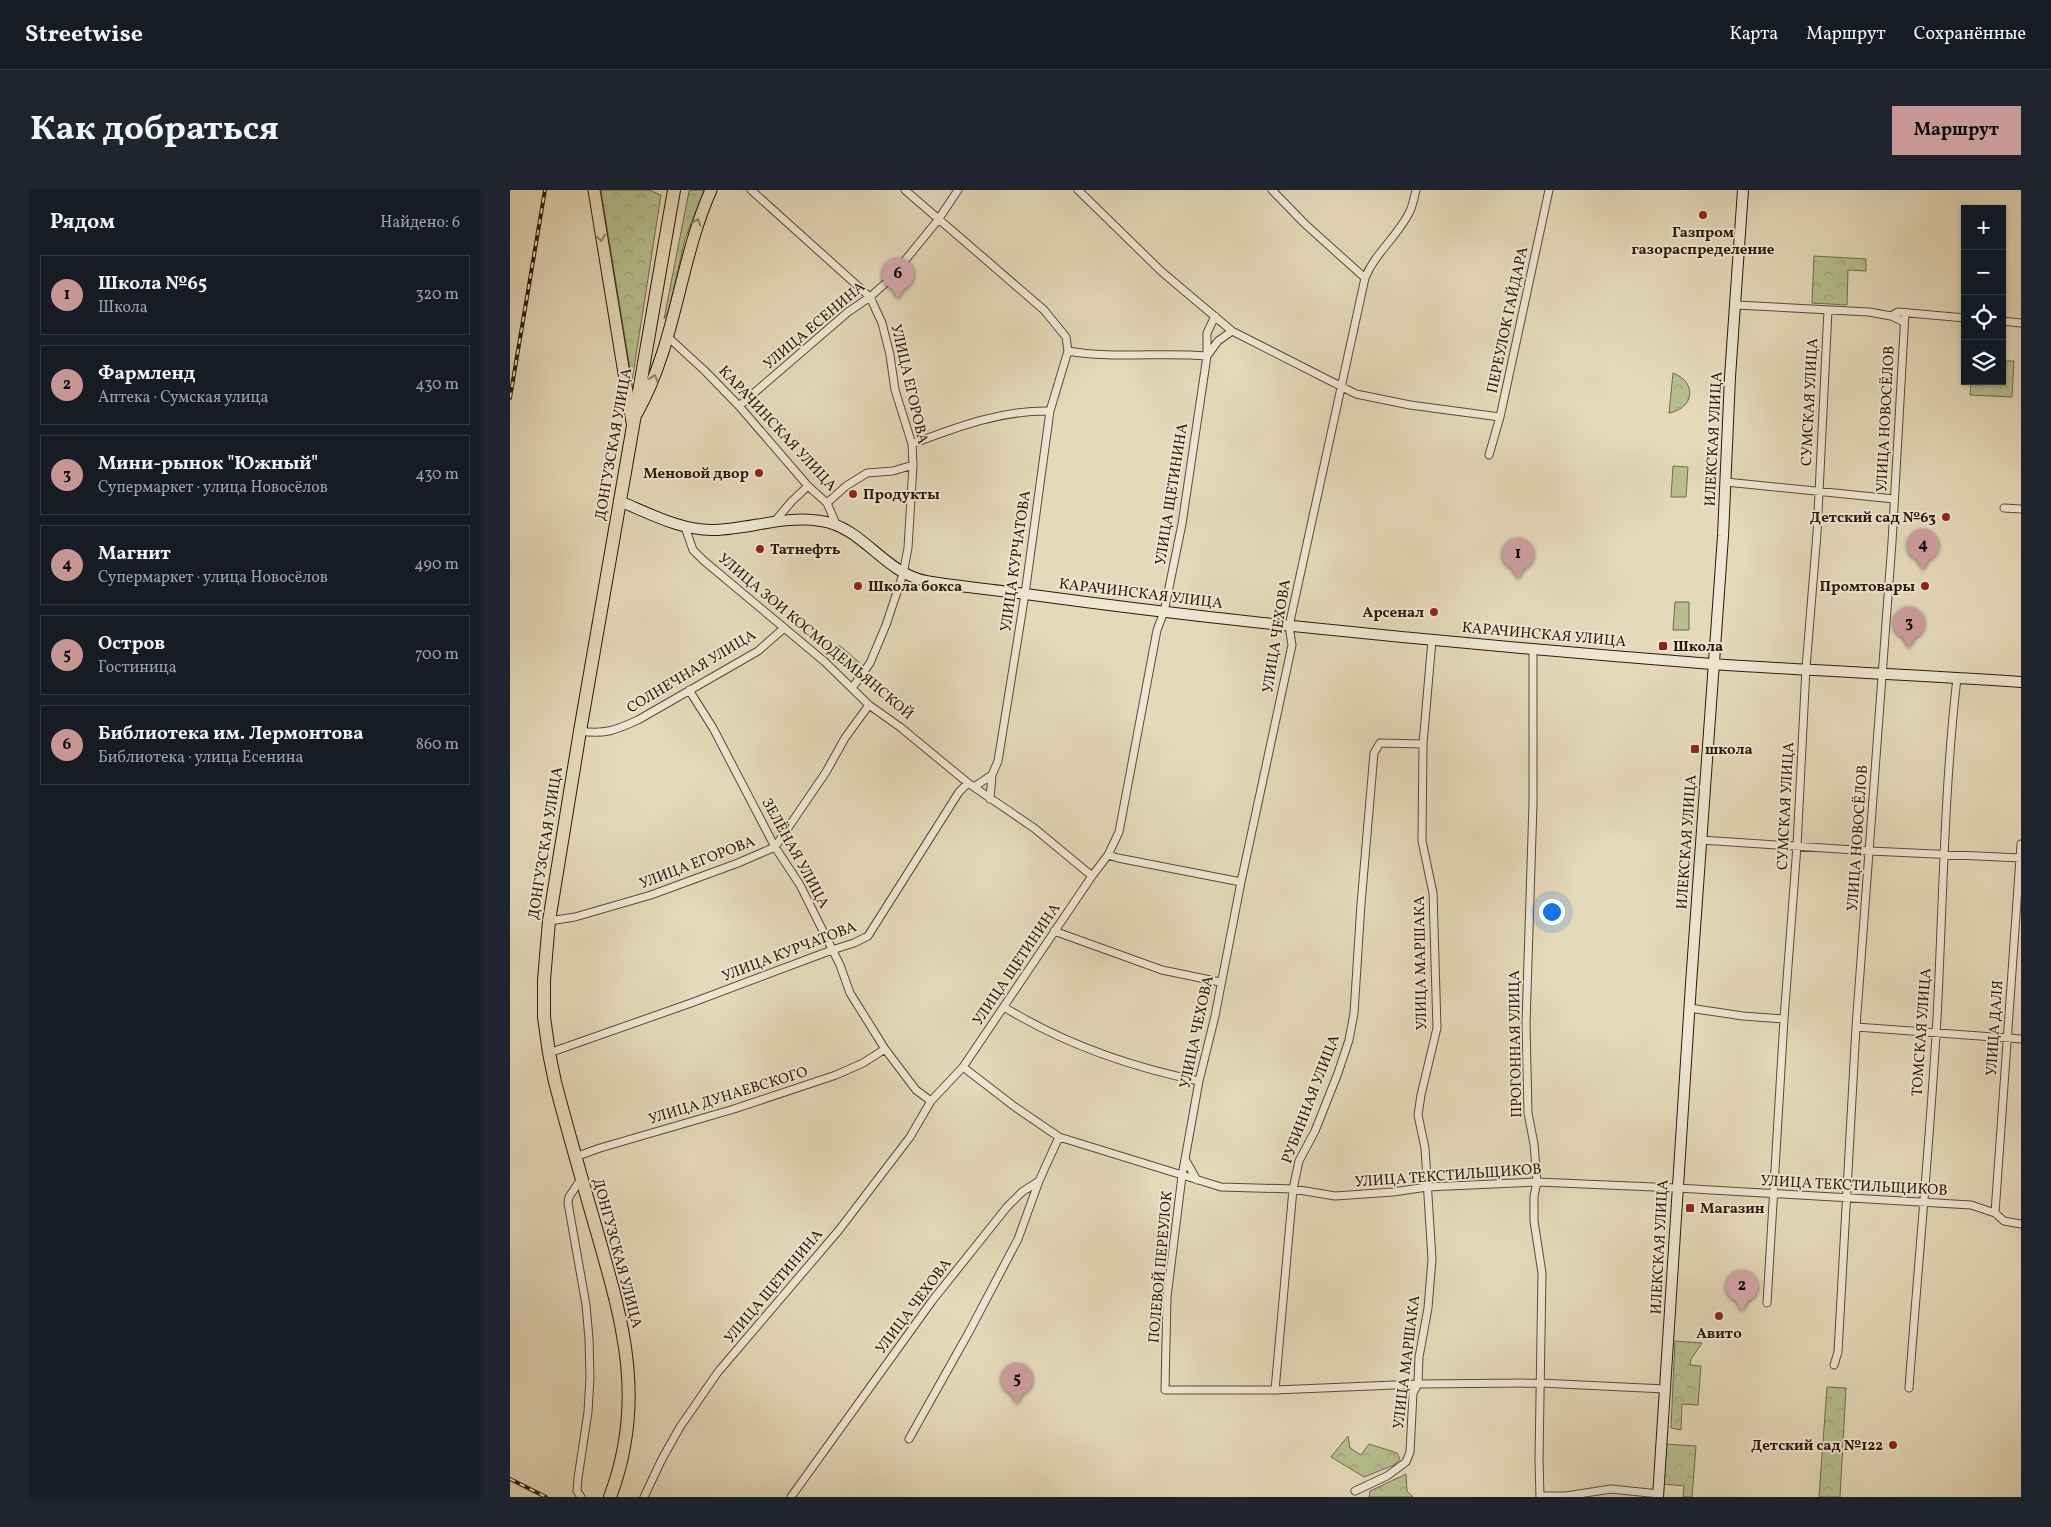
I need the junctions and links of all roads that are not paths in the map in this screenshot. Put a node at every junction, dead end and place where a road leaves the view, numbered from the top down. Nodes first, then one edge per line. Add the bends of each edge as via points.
1 (594, 190) edge
2 (674, 190) edge
3 (711, 190) edge
4 (751, 190) edge
5 (905, 190) edge
6 (958, 190) edge
7 (1078, 190) edge
8 (1272, 190) edge
9 (1416, 190) edge
10 (1549, 190) edge
11 (1743, 190) edge
12 (938, 220) junction
13 (1365, 278) junction
14 (870, 297) junction
15 (1736, 305) junction
16 (1828, 310) junction
17 (1904, 313) junction
18 (1215, 316) junction
19 (1891, 316) junction
20 (1961, 318) edge
21 (2006, 321) edge
22 (1904, 322) junction
23 (2021, 323) edge
24 (1232, 330) junction
25 (668, 337) junction
26 (1068, 351) junction
27 (1207, 356) junction
28 (1341, 385) junction
29 (739, 406) junction
30 (1050, 411) junction
31 (1500, 417) junction
32 (632, 422) junction
33 (912, 444) junction
34 (1489, 455) dead end
35 (913, 464) junction
36 (1726, 482) junction
37 (808, 486) junction
38 (1818, 490) junction
39 (1894, 499) junction
40 (619, 500) junction
41 (827, 503) junction
42 (2004, 508) dead end
43 (2021, 509) edge
44 (775, 521) junction
45 (836, 524) junction
46 (685, 527) junction
47 (903, 574) junction
48 (1025, 594) junction
49 (1164, 612) junction
50 (1290, 626) junction
51 (783, 628) junction
52 (1432, 640) junction
53 (1533, 648) junction
54 (1714, 664) junction
55 (1806, 668) junction
56 (1882, 673) junction
57 (1956, 678) junction
58 (2021, 682) edge
59 (852, 688) junction
60 (688, 690) junction
61 (869, 705) junction
62 (580, 731) junction
63 (1423, 744) junction
64 (992, 775) junction
65 (971, 785) junction
66 (990, 799) junction
67 (1701, 840) junction
68 (2021, 844) edge
69 (1797, 846) junction
70 (775, 847) junction
71 (1870, 851) junction
72 (1108, 854) junction
73 (1943, 855) junction
74 (2021, 858) edge
75 (1092, 876) junction
76 (1241, 882) junction
77 (549, 921) junction
78 (1054, 931) junction
79 (832, 950) junction
80 (1220, 982) junction
81 (1004, 1007) junction
82 (1689, 1008) junction
83 (1784, 1019) junction
84 (1856, 1027) junction
85 (1936, 1034) junction
86 (2007, 1037) junction
87 (2021, 1039) edge
88 (885, 1049) junction
89 (549, 1053) junction
90 (963, 1068) junction
91 (1199, 1081) junction
92 (931, 1101) junction
93 (1059, 1137) junction
94 (575, 1158) junction
95 (1185, 1159) junction
96 (1182, 1176) junction
97 (581, 1179) junction
98 (1197, 1180) junction
99 (1039, 1181) junction
100 (1537, 1182) junction
101 (1427, 1187) junction
102 (1677, 1188) junction
103 (1293, 1189) junction
104 (1773, 1194) junction
105 (1845, 1198) junction
106 (1923, 1201) junction
107 (1995, 1213) junction
108 (2021, 1224) edge
109 (1767, 1304) dead end
110 (1834, 1365) dead end
111 (1540, 1383) junction
112 (1418, 1384) junction
113 (1909, 1388) dead end
114 (1665, 1389) junction
115 (1275, 1390) junction
116 (909, 1439) dead end
117 (1355, 1491) dead end
118 (612, 1493) edge
119 (1540, 1496) edge
120 (1659, 1496) edge
121 (581, 1497) edge
122 (644, 1497) edge
123 (792, 1497) edge

1 -> 32 main road
2 - 32 highway, ДОНГУЗСКАЯ УЛИЦА
25 -> 3 main road via 691,240
4 - 14 street, УЛИЦА ЕГОРОВА
5 - 12 street
6 - 12 street, УЛИЦА ЕСЕНИНА
7 - 18 street via 1162,272
8 - 13 street
9 - 13 street, УЛИЦА ЧЕХОВА via 1410,212 1371,263
10 - 31 street, ПЕРЕУЛОК ГАЙДАРА
11 - 15 street, ИЛЕКСКАЯ УЛИЦА
12 - 14 street, УЛИЦА ЕСЕНИНА via 889,280
12 - 26 street via 1044,310 1066,337
13 - 28 street, УЛИЦА ЧЕХОВА
14 - 29 street, УЛИЦА ЕСЕНИНА via 848,312
14 - 33 street, УЛИЦА ЕГОРОВА via 882,323 896,390
15 - 16 street
15 - 36 street, ИЛЕКСКАЯ УЛИЦА
16 - 19 street
16 - 38 street, СУМСКАЯ УЛИЦА
17 - 19 street
17 - 20 street
17 - 22 street, УЛИЦА НОВОСЁЛОВ
18 - 24 street
18 - 27 street, УЛИЦА ЩЕТИНИНА via 1207,333
19 - 22 street
21 - 23 street
22 - 39 street, УЛИЦА НОВОСЁЛОВ
24 - 27 street
24 - 28 street
25 - 29 street, КАРАЧИНСКАЯ УЛИЦА
32 -> 25 main road via 650,391
26 - 27 street
26 - 30 street, УЛИЦА КУРЧАТОВА
27 - 49 street, УЛИЦА ЩЕТИНИНА via 1182,524
28 - 31 street via 1356,394 1410,405
28 - 50 street, УЛИЦА ЧЕХОВА
29 - 37 street, КАРАЧИНСКАЯ УЛИЦА
30 - 33 street via 1031,410 983,419
30 - 48 street, УЛИЦА КУРЧАТОВА
31 - 34 street, ПЕРЕУЛОК ГАЙДАРА
32 - 40 highway, ДОНГУЗСКАЯ УЛИЦА
33 - 35 street, УЛИЦА ЕГОРОВА
35 - 41 street via 893,471 867,473
35 - 47 street, УЛИЦА ЕГОРОВА via 908,548
36 - 38 street
36 - 54 street, ИЛЕКСКАЯ УЛИЦА
37 - 41 street, КАРАЧИНСКАЯ УЛИЦА
37 - 44 street
38 - 39 street
38 - 55 street, СУМСКАЯ УЛИЦА
39 - 56 street, УЛИЦА НОВОСЁЛОВ
40 - 46 street
40 - 62 highway, ДОНГУЗСКАЯ УЛИЦА
41 - 45 street, КАРАЧИНСКАЯ УЛИЦА
42 - 43 street
44 - 45 street via 804,519
44 - 46 street via 716,530
45 - 47 street, КАРАЧИНСКАЯ УЛИЦА
46 - 51 street, УЛИЦА ЗОИ КОСМОДЕМЬЯНСКОЙ via 691,546 703,560
47 - 48 street, КАРАЧИНСКАЯ УЛИЦА via 929,581
47 - 59 street, УЛИЦА ЕГОРОВА via 870,663
48 - 49 street, КАРАЧИНСКАЯ УЛИЦА
48 - 64 street, УЛИЦА КУРЧАТОВА via 998,761
49 - 50 street, КАРАЧИНСКАЯ УЛИЦА
49 - 72 street, УЛИЦА ЩЕТИНИНА via 1157,630 1119,832
50 - 52 street, КАРАЧИНСКАЯ УЛИЦА
50 - 76 street, УЛИЦА ЧЕХОВА via 1292,645
51 - 59 street, УЛИЦА ЗОИ КОСМОДЕМЬЯНСКОЙ
51 - 60 street, СОЛНЕЧНАЯ УЛИЦА via 758,651
52 - 53 street, КАРАЧИНСКАЯ УЛИЦА
52 - 63 street, УЛИЦА МАРШАКА
53 - 54 street, КАРАЧИНСКАЯ УЛИЦА
53 - 100 street, ПРОГОННАЯ УЛИЦА via 1533,803 1526,1024 1528,1113
54 - 55 street, КАРАЧИНСКАЯ УЛИЦА
54 - 67 street, ИЛЕКСКАЯ УЛИЦА
55 - 56 street, КАРАЧИНСКАЯ УЛИЦА
55 - 69 street, СУМСКАЯ УЛИЦА
56 - 57 street, КАРАЧИНСКАЯ УЛИЦА
56 - 71 street, УЛИЦА НОВОСЁЛОВ
57 - 58 street, КАРАЧИНСКАЯ УЛИЦА
57 - 73 street, ТОМСКАЯ УЛИЦА
59 - 61 street, УЛИЦА ЗОИ КОСМОДЕМЬЯНСКОЙ
60 - 62 street, СОЛНЕЧНАЯ УЛИЦА via 617,729 596,734
60 - 70 street, ЗЕЛЁНАЯ УЛИЦА via 713,728
61 - 65 street, УЛИЦА ЗОИ КОСМОДЕМЬЯНСКОЙ
61 - 70 street, УЛИЦА ЕГОРОВА
62 - 77 highway, ДОНГУЗСКАЯ УЛИЦА
63 - 101 street, УЛИЦА МАРШАКА via 1422,840 1433,893 1437,1028 1418,1115 1425,1148
63 - 103 street, РУБИННАЯ УЛИЦА via 1380,743 1374,753 1354,1013 1338,1073 1299,1161
64 - 65 street, УЛИЦА КУРЧАТОВА
64 - 66 street, УЛИЦА КУРЧАТОВА
65 - 66 street, УЛИЦА ЗОИ КОСМОДЕМЬЯНСКОЙ
65 - 79 street, УЛИЦА КУРЧАТОВА via 960,792 868,936
66 - 75 street, УЛИЦА ЗОИ КОСМОДЕМЬЯНСКОЙ via 1034,828
67 - 69 street
67 - 82 street, ИЛЕКСКАЯ УЛИЦА
68 - 74 street, УЛИЦА ДАЛЯ
69 - 71 street
69 - 83 street, СУМСКАЯ УЛИЦА
70 - 77 street, УЛИЦА ЕГОРОВА via 652,895
70 - 79 street, ЗЕЛЁНАЯ УЛИЦА via 800,885
71 - 73 street
71 - 84 street, УЛИЦА НОВОСЁЛОВ
72 - 75 street, УЛИЦА ЩЕТИНИНА
72 - 76 street
73 - 74 street
73 - 85 street, ТОМСКАЯ УЛИЦА
74 - 86 street, УЛИЦА ДАЛЯ
75 - 78 street, УЛИЦА ЩЕТИНИНА
76 - 80 street, УЛИЦА ЧЕХОВА
77 - 89 highway, ДОНГУЗСКАЯ УЛИЦА via 544,1017
78 - 80 street via 1162,970
78 - 81 street, УЛИЦА ЩЕТИНИНА
79 - 88 street, ЗЕЛЁНАЯ УЛИЦА via 850,993
79 - 89 street, УЛИЦА КУРЧАТОВА
80 - 91 street, УЛИЦА ЧЕХОВА
81 - 90 street, УЛИЦА ЩЕТИНИНА
81 - 91 street via 1056,1035 1114,1058
82 - 83 street
82 - 102 street, ИЛЕКСКАЯ УЛИЦА
83 - 104 street, СУМСКАЯ УЛИЦА
84 - 85 street
84 - 105 street, УЛИЦА НОВОСЁЛОВ
85 - 86 street
85 - 106 street, ТОМСКАЯ УЛИЦА
86 - 87 street
86 - 107 street, УЛИЦА ДАЛЯ
88 - 92 street, ЗЕЛЁНАЯ УЛИЦА via 916,1090
88 - 94 street, УЛИЦА ДУНАЕВСКОГО via 836,1075
89 - 94 highway, ДОНГУЗСКАЯ УЛИЦА
90 - 92 street, УЛИЦА ЩЕТИНИНА
90 - 93 street, УЛИЦА ТЕКСТИЛЬЩИКОВ
91 - 95 street, УЛИЦА ЧЕХОВА
92 - 122 street, УЛИЦА ЩЕТИНИНА via 910,1137 838,1230 718,1372 680,1427
93 - 96 street, УЛИЦА ТЕКСТИЛЬЩИКОВ
93 - 99 street
94 - 97 highway, ДОНГУЗСКАЯ УЛИЦА
95 - 96 street, УЛИЦА ЧЕХОВА
95 - 98 street
96 - 98 street, УЛИЦА ТЕКСТИЛЬЩИКОВ
96 - 115 street, ПОЛЕВОЙ ПЕРЕУЛОК via 1168,1297 1165,1390
97 - 118 highway, ДОНГУЗСКАЯ УЛИЦА via 628,1354 630,1410 625,1447
97 - 121 street via 568,1203 589,1339 588,1412 577,1491
98 - 103 street, УЛИЦА ТЕКСТИЛЬЩИКОВ via 1221,1187
99 - 116 street via 1018,1239
99 - 123 street, УЛИЦА ЧЕХОВА via 1006,1207 932,1301
100 - 101 street, УЛИЦА ТЕКСТИЛЬЩИКОВ
100 - 102 street, УЛИЦА ТЕКСТИЛЬЩИКОВ
100 - 111 street, ПРОГОННАЯ УЛИЦА via 1534,1221 1542,1273
101 - 103 street, УЛИЦА ТЕКСТИЛЬЩИКОВ via 1335,1196
101 - 112 street, УЛИЦА МАРШАКА via 1432,1259
102 - 104 street, УЛИЦА ТЕКСТИЛЬЩИКОВ
102 - 114 street, ИЛЕКСКАЯ УЛИЦА
103 - 115 street, РУБИННАЯ УЛИЦА
104 - 105 street, УЛИЦА ТЕКСТИЛЬЩИКОВ
104 - 109 street, СУМСКАЯ УЛИЦА
105 - 106 street, УЛИЦА ТЕКСТИЛЬЩИКОВ
105 - 110 street, УЛИЦА НОВОСЁЛОВ via 1838,1352
106 - 107 street, УЛИЦА ТЕКСТИЛЬЩИКОВ via 1971,1205
106 - 113 street, ТОМСКАЯ УЛИЦА
107 - 108 street, УЛИЦА ТЕКСТИЛЬЩИКОВ via 2004,1221
111 - 112 street
111 - 114 street
111 - 119 street, ПРОГОННАЯ УЛИЦА
112 - 115 street
112 - 117 street, УЛИЦА МАРШАКА via 1413,1393 1410,1452 1406,1462 1387,1476
114 - 120 street, ИЛЕКСКАЯ УЛИЦА
119 - 120 street via 1566,1496 1611,1489

